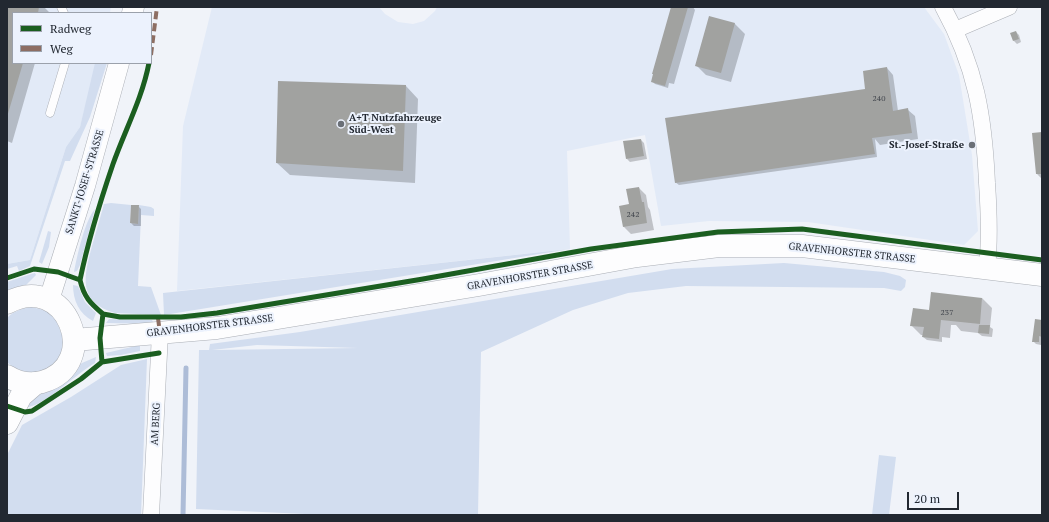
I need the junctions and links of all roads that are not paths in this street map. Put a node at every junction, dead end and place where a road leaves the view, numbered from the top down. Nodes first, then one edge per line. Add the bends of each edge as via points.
1 (943, 7) edge
2 (1009, 7) edge
3 (955, 30) junction
4 (65, 64) edge
5 (119, 64) edge
6 (50, 113) dead end
7 (988, 269) junction
8 (1042, 275) edge
9 (48, 300) junction
10 (7, 303) edge
11 (160, 333) junction
12 (74, 340) junction
13 (7, 376) edge
14 (36, 383) junction
15 (7, 422) edge
16 (151, 515) edge

1 - 3 street
2 - 3 street
3 - 7 street via 972,73 985,142 990,226
4 - 6 lane
5 - 9 street, SANKT-JOSEF-STRASSE via 85,186
7 - 8 main road, GRAVENHORSTER STRASSE
7 - 11 main road, GRAVENHORSTER STRASSE via 802,246 719,246 637,256 217,328
9 - 10 main road via 35,296 21,297
9 - 12 main road via 67,316
11 - 12 main road, GRAVENHORSTER STRASSE
11 - 16 street, AM BERG
12 - 14 main road via 73,352 67,364 48,380
13 - 14 main road via 24,383
14 - 15 main road via 21,396

